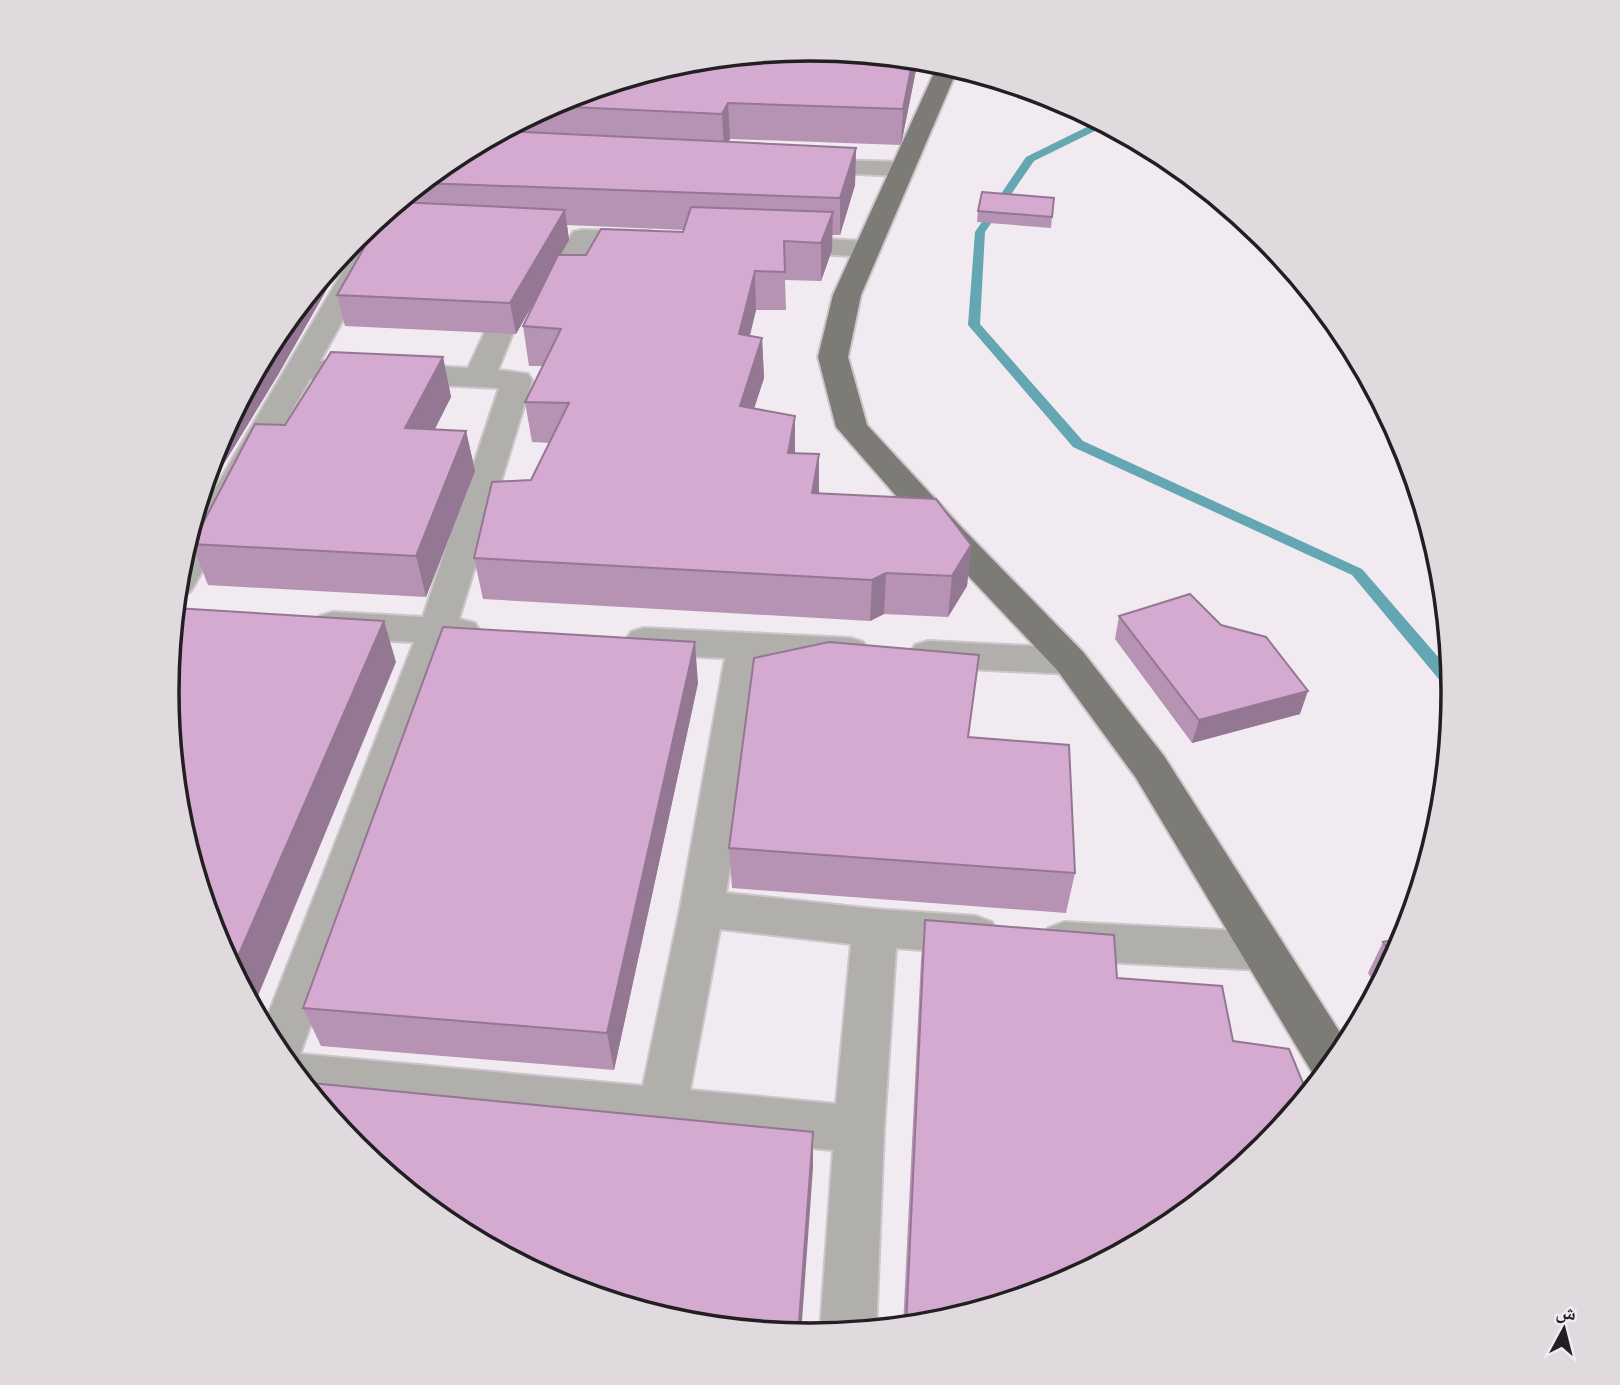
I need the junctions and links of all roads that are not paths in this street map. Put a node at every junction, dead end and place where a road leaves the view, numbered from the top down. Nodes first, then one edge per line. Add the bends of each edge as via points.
1 (943, 76) edge
2 (776, 165) edge
3 (901, 169) junction
4 (379, 232) edge
5 (680, 240) edge
6 (758, 244) edge
7 (867, 249) junction
8 (300, 369) junction
9 (480, 376) junction
10 (187, 592) edge
11 (299, 623) edge
12 (437, 630) junction
13 (491, 633) edge
14 (612, 639) edge
15 (746, 646) junction
16 (1070, 661) junction
17 (702, 909) junction
18 (875, 928) junction
19 (1264, 951) junction
20 (282, 1039) edge
21 (1327, 1054) edge
22 (309, 1077) edge
23 (662, 1111) junction
24 (859, 1129) junction
25 (849, 1322) edge

1 - 3 main road
2 - 3 street
3 - 7 main road
4 - 8 street
5 - 9 street via 582,238 554,292 509,308
6 - 7 street
7 - 16 main road via 847,295 833,357 852,427
8 - 9 street
8 - 10 street
9 - 12 street via 517,380
11 - 12 street
12 - 13 street
12 - 20 street
14 - 15 street
15 - 16 street
15 - 17 street
16 - 19 main road via 1150,767
17 - 18 street
17 - 23 street
18 - 19 street
18 - 24 street
19 - 21 main road
22 - 23 street
23 - 24 street
24 - 25 street

